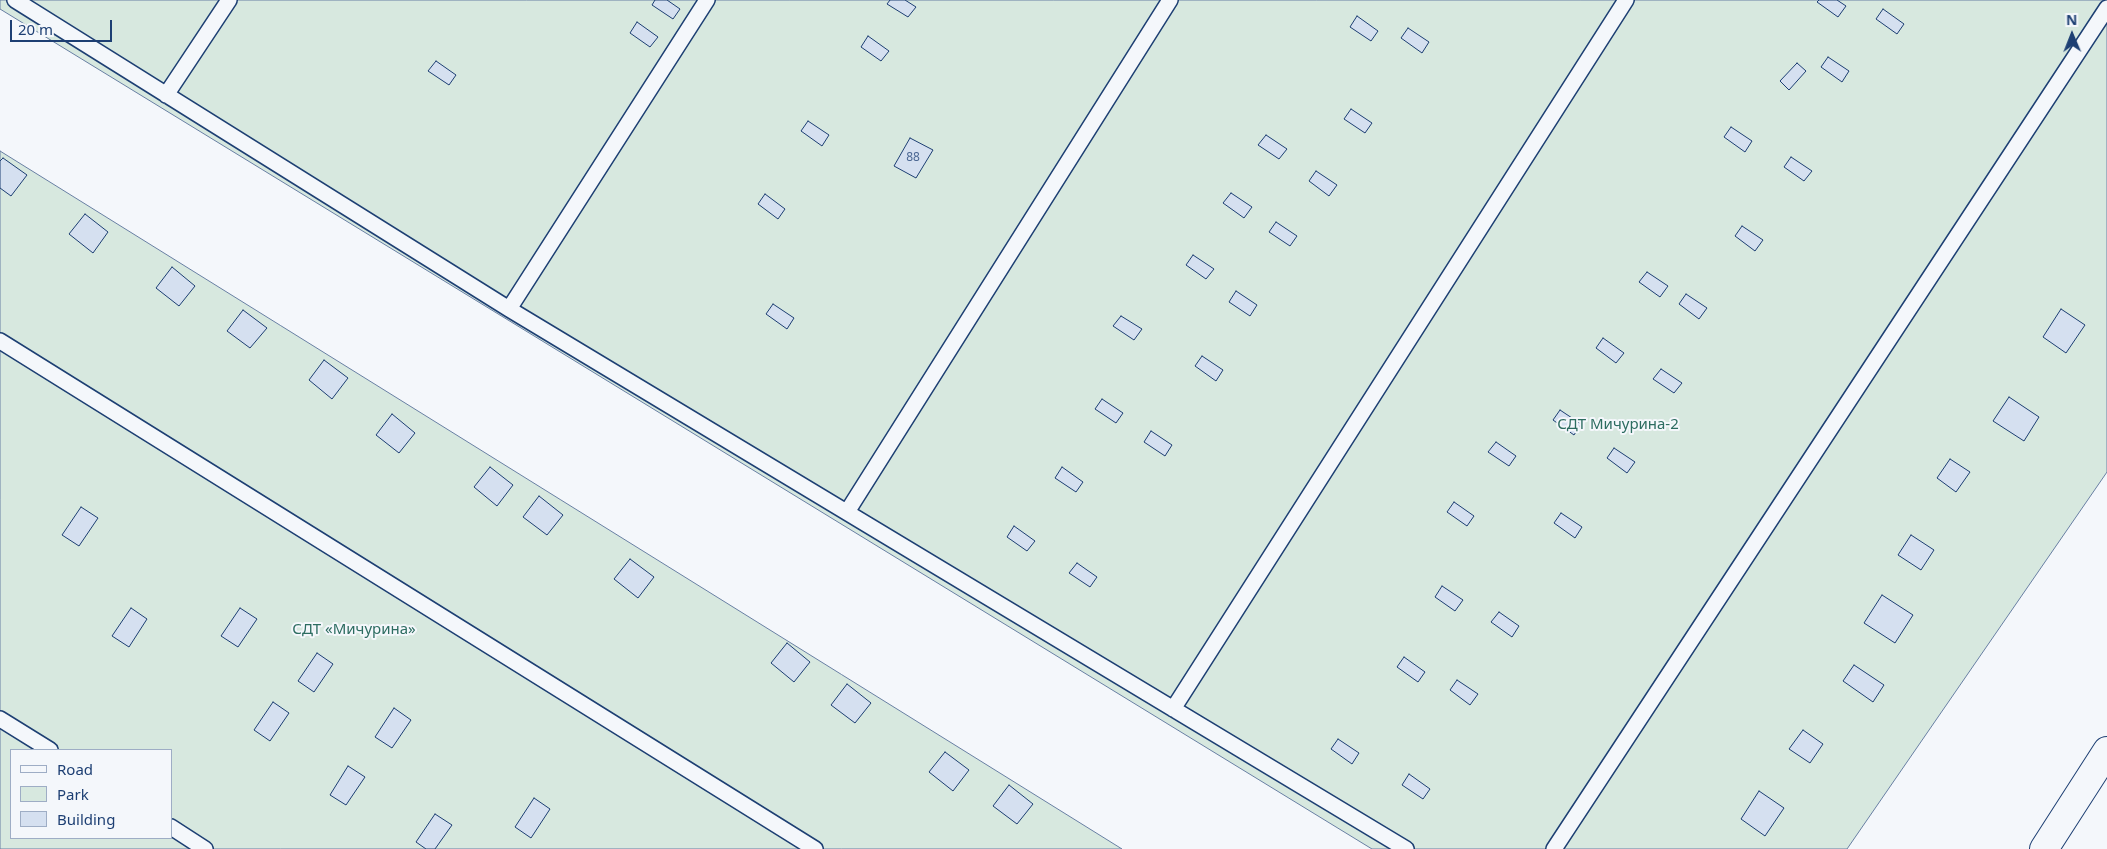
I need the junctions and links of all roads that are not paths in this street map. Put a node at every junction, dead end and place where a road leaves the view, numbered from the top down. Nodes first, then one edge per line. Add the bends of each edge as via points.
1 (15, 0) edge
2 (228, 0) edge
3 (707, 0) edge
4 (1170, 0) edge
5 (1626, 0) edge
6 (2107, 8) edge
7 (166, 94) junction
8 (509, 309) junction
9 (0, 341) edge
10 (847, 512) junction
11 (1174, 709) junction
12 (0, 719) edge
13 (48, 749) edge
14 (2107, 751) edge
15 (172, 828) edge
16 (206, 849) edge
17 (815, 849) edge
18 (1406, 849) edge
19 (1554, 849) edge
20 (2044, 849) edge

1 - 7 lane
2 - 7 lane
3 - 8 lane
4 - 10 lane
5 - 11 lane
6 - 19 lane
7 - 8 lane
8 - 10 lane
9 - 17 lane
10 - 11 lane
11 - 18 lane
12 - 13 lane
14 - 20 street
15 - 16 lane

